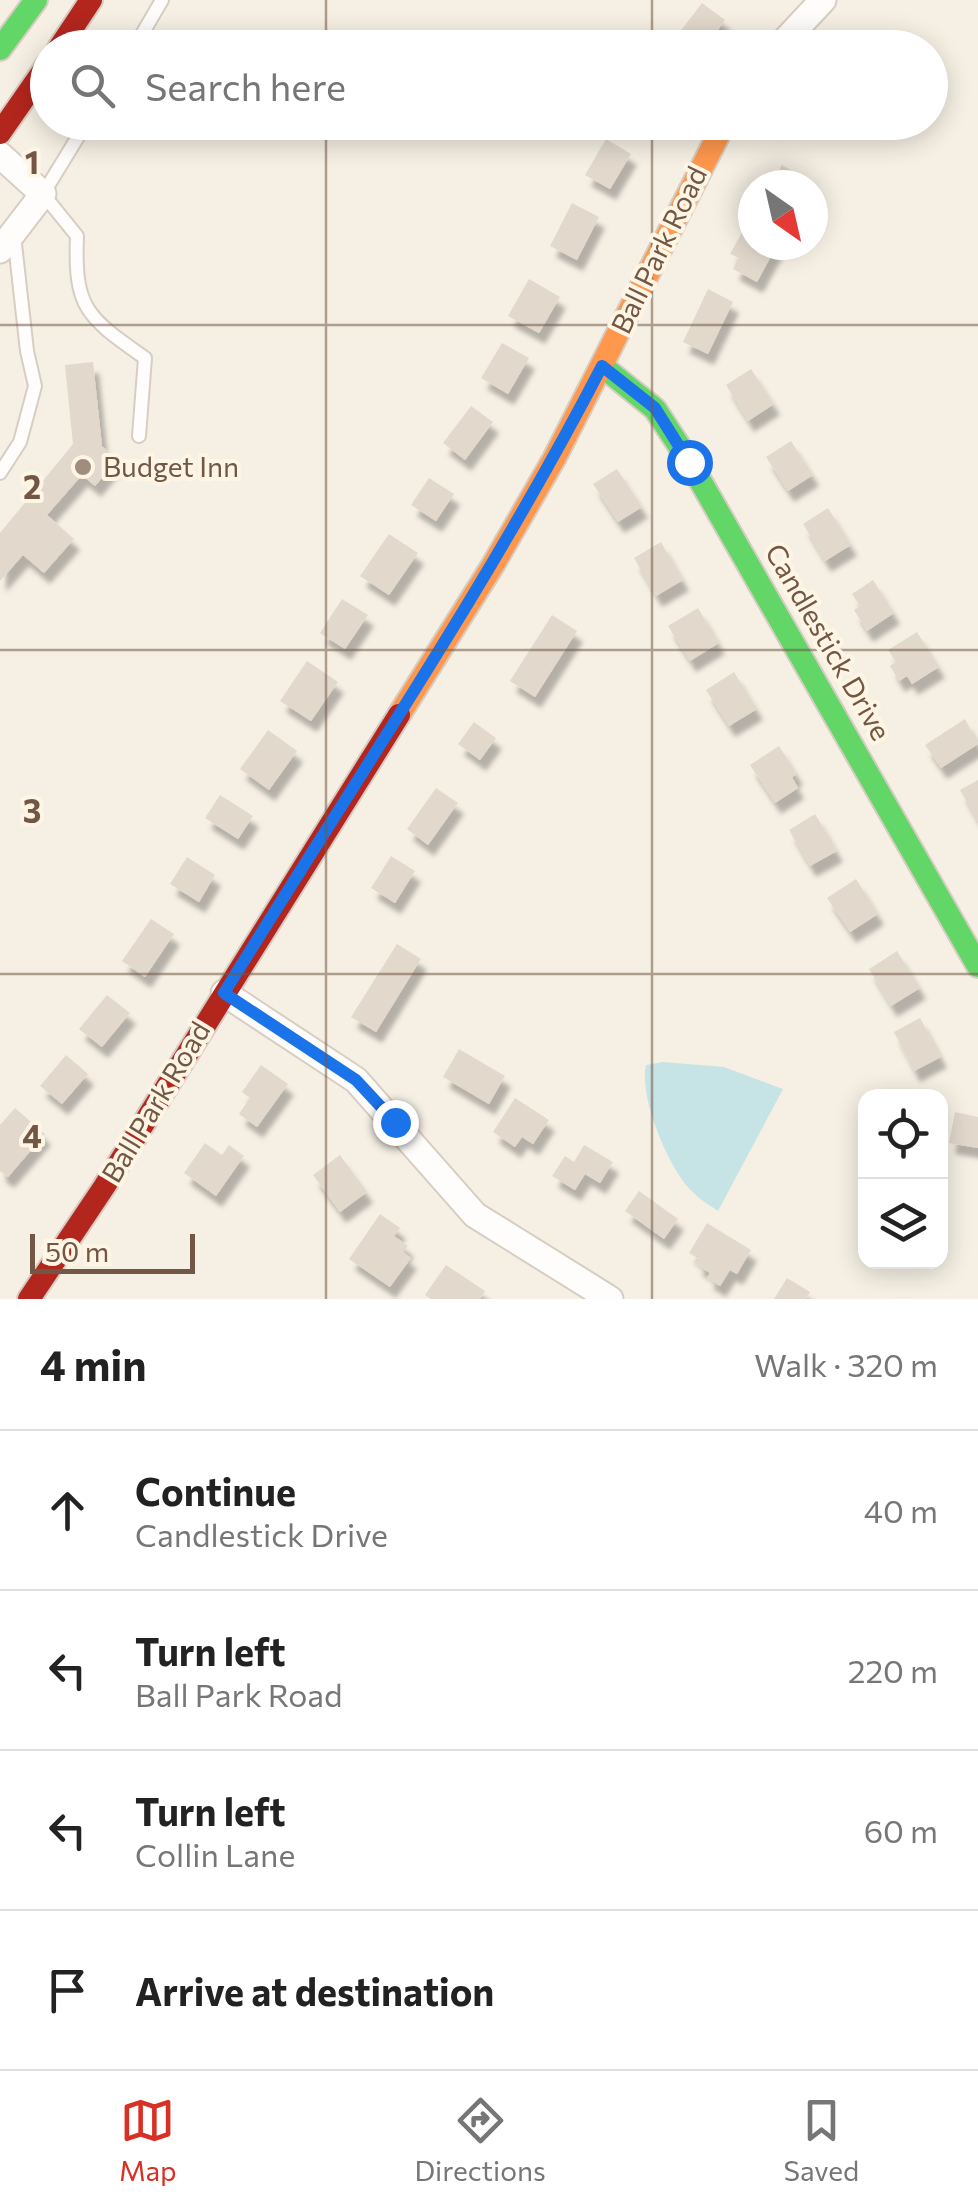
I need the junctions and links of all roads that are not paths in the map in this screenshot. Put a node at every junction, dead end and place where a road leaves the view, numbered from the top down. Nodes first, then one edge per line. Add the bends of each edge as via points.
1 (36, 0) edge
2 (91, 0) edge
3 (162, 0) edge
4 (824, 0) edge
5 (71, 30) edge
6 (144, 30) edge
7 (795, 30) edge
8 (0, 49) edge
9 (30, 90) edge
10 (0, 132) edge
11 (77, 140) edge
12 (716, 140) edge
13 (0, 155) edge
14 (43, 194) junction
15 (7, 241) edge
16 (602, 366) junction
17 (139, 436) dead end
18 (0, 473) edge
19 (978, 966) edge
20 (224, 993) junction
21 (30, 1299) edge
22 (610, 1299) edge

1 - 8 main road
2 - 5 main road
3 - 6 lane
4 - 7 street
9 - 10 main road
11 - 14 lane
12 - 16 main road, Ball Park Road
13 - 14 street
14 - 15 street
14 - 17 lane via 76,236 75,276 93,320 145,358
15 - 18 lane via 35,386 20,442
16 - 19 main road, Candlestick Drive via 655,408 689,462
16 - 20 main road, Ball Park Road via 492,565
20 - 21 main road, Ball Park Road
20 - 22 street via 356,1080 474,1215

